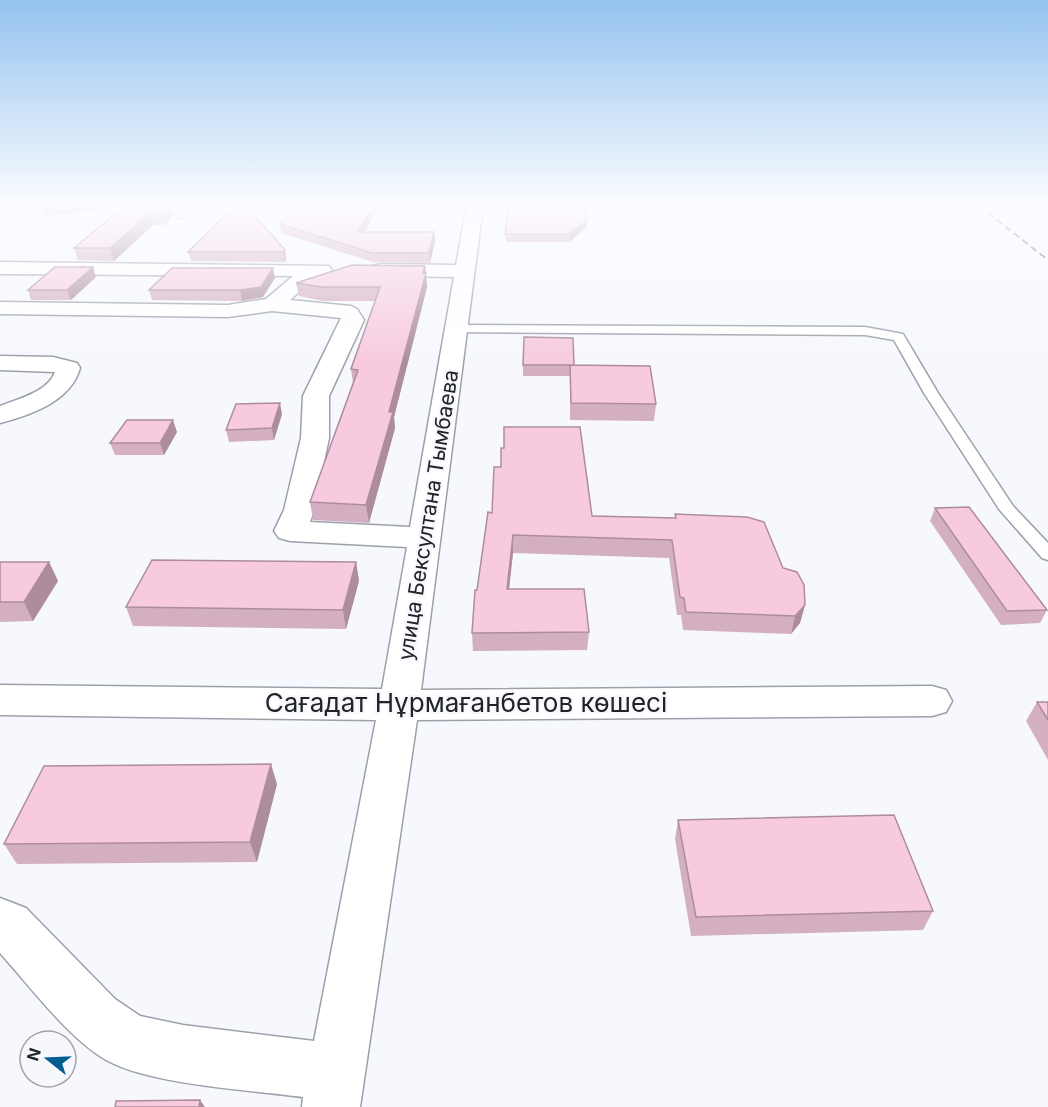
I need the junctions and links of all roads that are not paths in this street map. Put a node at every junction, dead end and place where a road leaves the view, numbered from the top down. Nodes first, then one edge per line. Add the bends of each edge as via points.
1 (468, 258) edge
2 (0, 268) edge
3 (359, 270) edge
4 (466, 271) junction
5 (272, 305) junction
6 (0, 308) edge
7 (456, 329) junction
8 (0, 363) edge
9 (7, 409) edge
10 (424, 538) junction
11 (1048, 554) edge
12 (0, 700) edge
13 (932, 701) dead end
14 (399, 705) junction
15 (0, 922) edge
16 (334, 1090) edge

1 - 4 street, улица Бексултана Тымбаева
2 - 5 street via 324,270
3 - 4 street
4 - 7 street, улица Бексултана Тымбаева
5 - 6 street via 228,310
5 - 10 street via 343,311 353,320 316,396 315,438 299,510 290,531
7 - 10 street, улица Бексултана Тымбаева
7 - 11 lane via 866,331 899,337 1006,509
8 - 9 street via 68,368 60,385 44,397
10 - 14 street, улица Бексултана Тымбаева
12 - 14 street, Сағадат Нұрмағанбетов көшесі
13 - 14 street, Сағадат Нұрмағанбетов көшесі
14 - 16 street, улица Бексултана Тымбаева
15 - 16 street via 8,925 96,1018 128,1042

